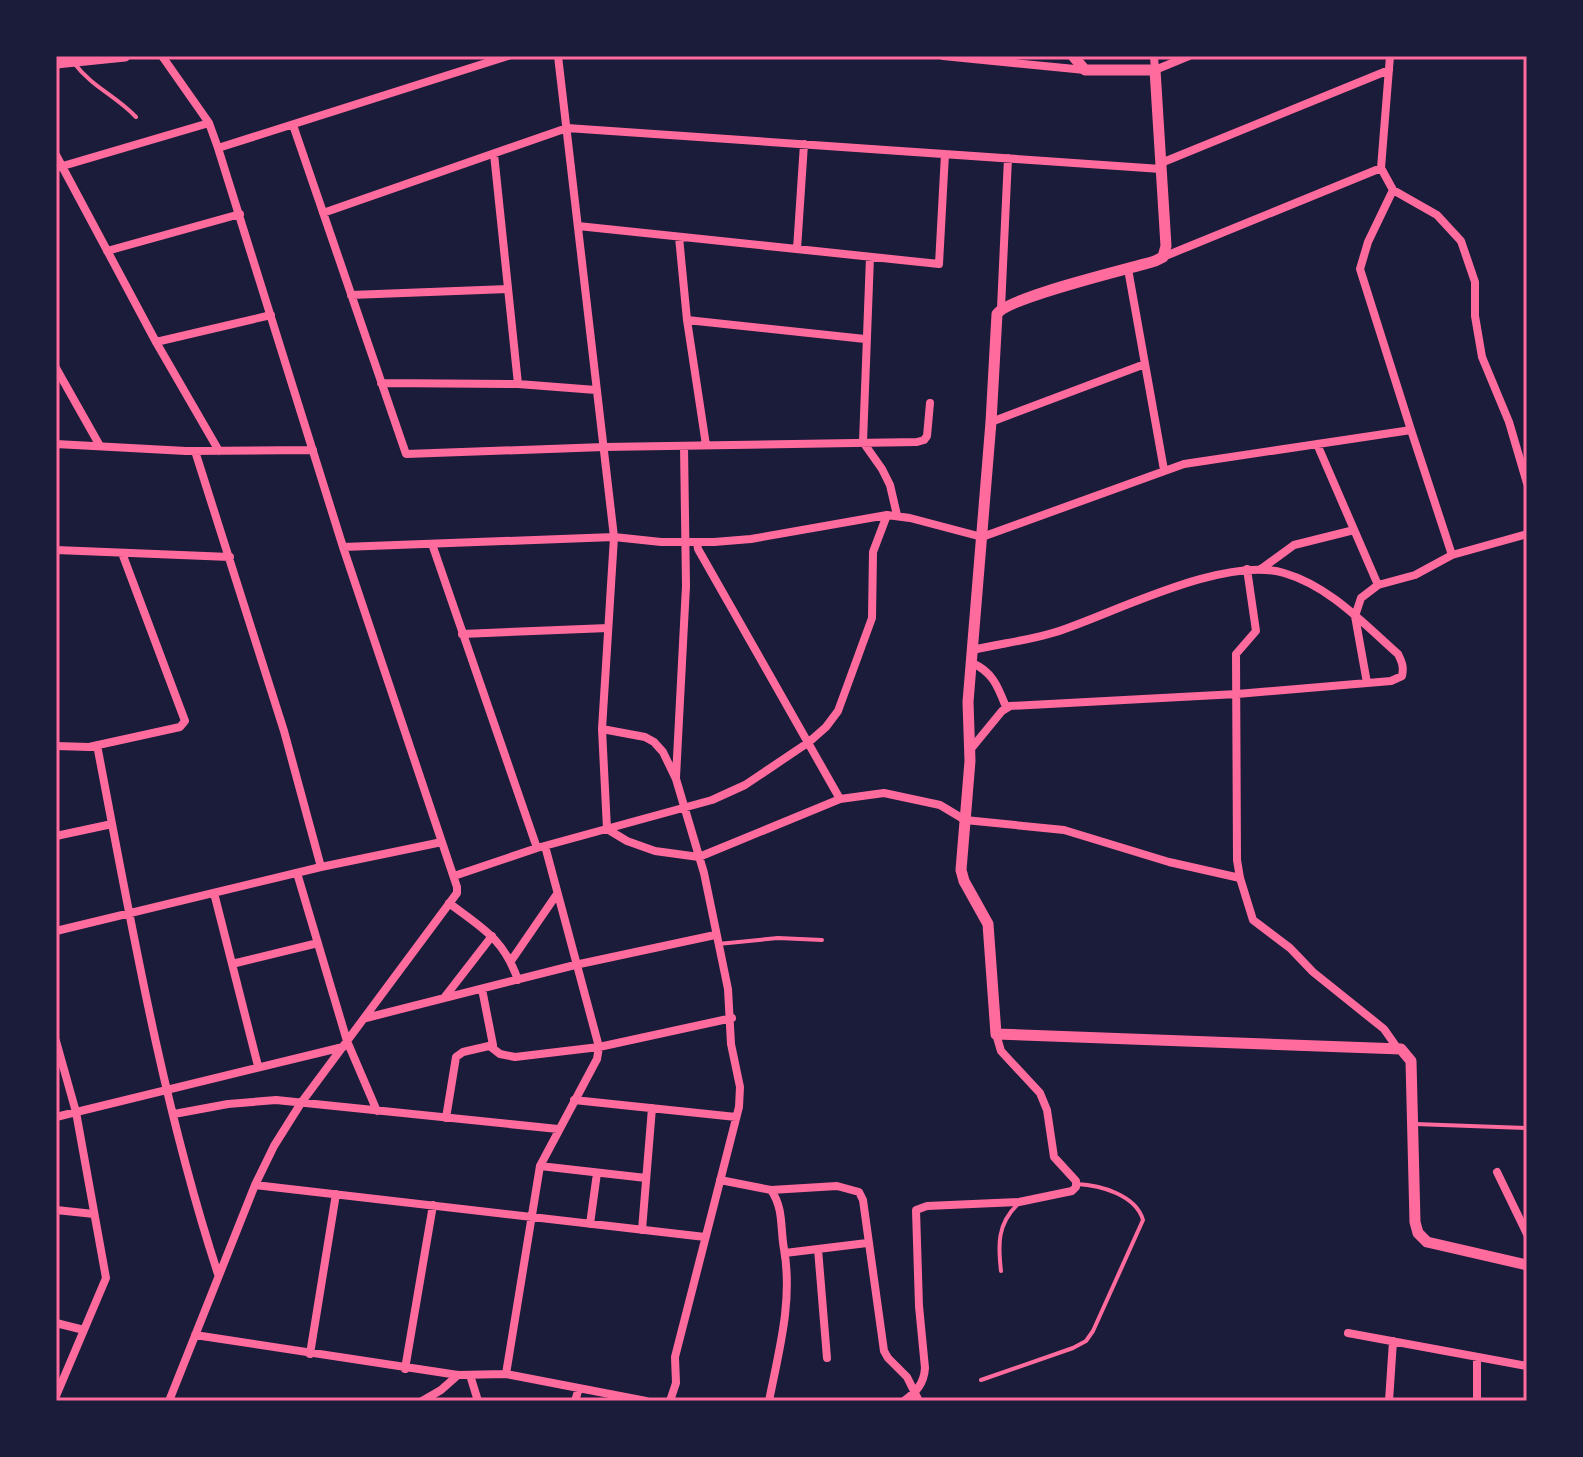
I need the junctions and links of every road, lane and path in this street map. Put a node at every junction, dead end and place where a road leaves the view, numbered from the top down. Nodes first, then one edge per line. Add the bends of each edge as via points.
1 (125, 56) edge
2 (162, 56) edge
3 (508, 56) edge
4 (558, 56) edge
5 (943, 56) edge
6 (1073, 56) edge
7 (1154, 56) edge
8 (1189, 56) edge
9 (1390, 56) edge
10 (73, 61) junction
11 (56, 63) edge
12 (1085, 70) junction
13 (1155, 70) junction
14 (1389, 70) junction
15 (136, 117) dead end
16 (209, 123) junction
17 (293, 125) junction
18 (567, 128) junction
19 (804, 144) junction
20 (218, 148) junction
21 (494, 154) junction
22 (945, 154) junction
23 (56, 155) edge
24 (1008, 158) junction
25 (1161, 166) junction
26 (59, 168) edge
27 (1381, 168) junction
28 (1393, 190) junction
29 (323, 213) junction
30 (240, 214) junction
31 (578, 226) junction
32 (679, 237) junction
33 (797, 249) junction
34 (107, 251) junction
35 (870, 257) junction
36 (1163, 257) junction
37 (1128, 269) junction
38 (508, 289) junction
39 (351, 295) junction
40 (1001, 308) junction
41 (271, 315) junction
42 (687, 320) junction
43 (865, 339) junction
44 (156, 342) junction
45 (1145, 364) junction
46 (56, 368) edge
47 (381, 383) junction
48 (518, 384) junction
49 (596, 390) junction
50 (930, 403) dead end
51 (991, 422) junction
52 (1411, 430) junction
53 (863, 442) junction
54 (56, 444) edge
55 (1317, 444) junction
56 (706, 445) junction
57 (100, 446) junction
58 (684, 446) junction
59 (604, 447) junction
60 (313, 450) junction
61 (195, 451) junction
62 (219, 451) junction
63 (1164, 470) junction
64 (1527, 483) edge
65 (887, 515) junction
66 (897, 515) junction
67 (1354, 530) junction
68 (1527, 534) edge
69 (614, 537) junction
70 (982, 537) junction
71 (692, 542) junction
72 (432, 544) junction
73 (343, 547) junction
74 (56, 550) edge
75 (122, 553) junction
76 (1452, 555) junction
77 (230, 557) junction
78 (1247, 569) junction
79 (1261, 569) junction
80 (1378, 585) junction
81 (1355, 616) junction
82 (608, 628) junction
83 (462, 634) junction
84 (972, 656) junction
85 (1367, 683) junction
86 (1237, 694) junction
87 (1006, 707) junction
88 (602, 729) junction
89 (809, 742) junction
90 (97, 745) junction
91 (56, 746) edge
92 (970, 751) junction
93 (676, 779) junction
94 (840, 799) junction
95 (684, 808) junction
96 (965, 820) junction
97 (112, 824) junction
98 (607, 829) junction
99 (56, 836) edge
100 (442, 842) junction
101 (541, 847) junction
102 (699, 857) junction
103 (321, 867) junction
104 (297, 873) junction
105 (454, 876) junction
106 (1240, 878) junction
107 (214, 893) junction
108 (557, 894) junction
109 (449, 903) junction
110 (129, 915) junction
111 (56, 931) edge
112 (492, 936) junction
113 (716, 939) junction
114 (822, 940) dead end
115 (318, 943) junction
116 (511, 961) junction
117 (232, 964) junction
118 (575, 965) junction
119 (518, 980) junction
120 (482, 989) junction
121 (444, 998) junction
122 (365, 1018) junction
123 (732, 1018) junction
124 (996, 1034) junction
125 (56, 1041) edge
126 (345, 1044) junction
127 (491, 1047) junction
128 (599, 1047) junction
129 (1398, 1049) junction
130 (258, 1066) junction
131 (167, 1089) junction
132 (574, 1100) junction
133 (301, 1103) junction
134 (652, 1108) junction
135 (377, 1111) junction
136 (76, 1112) junction
137 (174, 1114) junction
138 (56, 1117) edge
139 (736, 1117) junction
140 (446, 1118) junction
141 (1413, 1124) junction
142 (1527, 1128) edge
143 (558, 1129) junction
144 (540, 1166) junction
145 (1497, 1172) dead end
146 (597, 1173) junction
147 (646, 1178) junction
148 (720, 1180) junction
149 (1077, 1184) junction
150 (255, 1185) junction
151 (771, 1190) junction
152 (336, 1194) junction
153 (1019, 1202) junction
154 (433, 1205) junction
155 (56, 1210) edge
156 (94, 1214) junction
157 (530, 1217) junction
158 (590, 1224) junction
159 (642, 1230) junction
160 (1527, 1234) edge
161 (705, 1237) junction
162 (867, 1243) junction
163 (818, 1249) junction
164 (785, 1253) junction
165 (1527, 1265) edge
166 (1001, 1271) dead end
167 (218, 1275) junction
168 (56, 1323) edge
169 (84, 1330) junction
170 (1348, 1333) dead end
171 (195, 1335) junction
172 (1393, 1341) junction
173 (310, 1354) junction
174 (1477, 1357) junction
175 (827, 1358) dead end
176 (1527, 1366) edge
177 (405, 1369) junction
178 (506, 1374) junction
179 (458, 1375) junction
180 (470, 1375) junction
181 (981, 1380) dead end
182 (579, 1388) junction
183 (56, 1396) edge
184 (918, 1396) edge
185 (169, 1401) edge
186 (422, 1401) edge
187 (478, 1401) edge
188 (575, 1401) edge
189 (646, 1401) edge
190 (670, 1401) edge
191 (769, 1401) edge
192 (904, 1401) edge
193 (1389, 1401) edge
194 (1477, 1401) edge

1 - 10 street
2 - 16 street
3 - 17 street
4 - 18 street
5 - 12 street
6 - 12 street
7 - 13 street
8 - 13 street
9 - 14 street
10 - 11 street
10 - 15 lane via 93,85
12 - 13 street
13 - 25 street
14 - 25 street
14 - 27 street
16 - 20 street
16 - 26 street
17 - 20 street
17 - 29 street
18 - 19 street
18 - 21 street
18 - 31 street
19 - 22 street
19 - 33 street
20 - 30 street
21 - 29 street
21 - 38 street
22 - 24 street
22 - 35 street via 939,264
23 - 26 street
24 - 25 street
24 - 40 street
25 - 36 street
26 - 34 street
27 - 28 street
27 - 36 street
28 - 52 street via 1360,269
28 - 64 street via 1437,215 1461,241 1475,282 1482,357
29 - 39 street
30 - 34 street
30 - 41 street
31 - 32 street
31 - 49 street
32 - 33 street
32 - 42 street
33 - 35 street
34 - 44 street
35 - 43 street
36 - 37 street
37 - 40 street
37 - 45 street
38 - 39 street
38 - 48 street
39 - 47 street
40 - 51 street
41 - 44 street
41 - 60 street
42 - 43 street
42 - 56 street
43 - 53 street
44 - 62 street
45 - 51 street
45 - 63 street
46 - 57 street
47 - 48 street
47 - 59 street via 406,454
48 - 49 street
49 - 59 street
50 - 53 street via 924,440
51 - 70 street
52 - 55 street
52 - 76 street
53 - 56 street
53 - 66 street via 886,477
54 - 57 street
55 - 63 street
55 - 67 street
56 - 58 street
57 - 61 street
58 - 59 street
58 - 71 street
59 - 69 street
60 - 62 street
60 - 73 street
61 - 62 street
61 - 77 street
63 - 70 street
65 - 66 street
65 - 71 street via 751,539
65 - 89 street via 873,552 872,618 838,711
66 - 70 street
67 - 79 street via 1294,545
67 - 80 street
68 - 76 street
69 - 71 street
69 - 72 street
69 - 82 street
70 - 84 street
71 - 89 street
71 - 93 street
72 - 73 street
72 - 83 street
73 - 100 street
74 - 75 street
75 - 77 street
75 - 90 street via 185,721 180,727
76 - 80 street via 1415,575
77 - 103 street
78 - 79 street
78 - 84 street via 1210,575 1059,631
78 - 86 street via 1256,631 1236,654
79 - 81 street via 1312,584
80 - 81 street via 1361,598
81 - 85 street
81 - 85 street via 1403,663 1397,679
82 - 83 street
82 - 88 street
83 - 101 street
84 - 87 street via 991,674
84 - 92 street
85 - 86 street
86 - 87 street
86 - 106 street
87 - 92 street
88 - 93 street via 654,742
88 - 98 street
89 - 94 street
89 - 95 street via 745,785
90 - 91 street
90 - 97 street
92 - 96 street
93 - 95 street
94 - 96 street via 884,793 920,799
94 - 102 street
95 - 98 street
95 - 102 street
96 - 106 street via 1064,830
96 - 124 street via 962,875 988,924
97 - 99 street
97 - 110 street
98 - 101 street
98 - 102 street via 655,851
100 - 103 street
100 - 105 street
101 - 105 street
101 - 108 street
102 - 113 street
103 - 104 street
104 - 107 street
104 - 115 street
105 - 109 street via 457,893
106 - 129 street via 1253,920 1384,1029
107 - 110 street
107 - 117 street
108 - 116 street
108 - 118 street
109 - 112 street
109 - 122 street
110 - 111 street
110 - 131 street
112 - 116 street
112 - 121 street
113 - 114 lane
113 - 118 street
113 - 123 street
115 - 117 street
115 - 126 street
116 - 119 street
117 - 130 street
118 - 119 street
118 - 128 street
119 - 120 street
120 - 121 street
120 - 127 street
121 - 122 street
122 - 126 street
123 - 128 street
123 - 139 street via 740,1087
124 - 129 street
124 - 149 street via 1001,1051 1043,1098 1054,1157
125 - 136 street
126 - 130 street
126 - 133 street
126 - 135 street
127 - 128 street via 515,1057
127 - 140 street via 456,1057
128 - 132 street
129 - 141 street via 1411,1061
130 - 131 street
131 - 136 street
131 - 137 street
132 - 134 street
132 - 143 street
133 - 135 street
133 - 137 street via 254,1101
133 - 150 street
134 - 139 street
134 - 147 street
135 - 140 street
136 - 138 street
136 - 156 street
137 - 167 street
139 - 148 street
140 - 143 street
141 - 142 lane
141 - 165 street via 1416,1227 1422,1238
143 - 144 street
144 - 146 street
144 - 157 street
145 - 160 street
146 - 147 street
146 - 158 street
147 - 159 street
148 - 151 street
148 - 161 street
149 - 153 street via 1072,1191
149 - 181 lane via 1116,1193 1138,1207 1143,1220 1093,1331 1073,1348
150 - 152 street
150 - 167 street
151 - 162 street via 837,1186 859,1192
151 - 164 street via 781,1211
152 - 154 street
152 - 173 street
153 - 166 lane via 1000,1234
153 - 184 street via 916,1210 925,1368
154 - 157 street
154 - 177 street
155 - 156 street
156 - 169 street via 106,1278
157 - 158 street
157 - 178 street
158 - 159 street
159 - 161 street
161 - 190 street via 675,1357
162 - 163 street
162 - 184 street via 884,1351
163 - 164 street
163 - 175 street
164 - 191 street via 787,1305
167 - 171 street
168 - 169 street
169 - 183 street
170 - 172 street
171 - 173 street
171 - 185 street
172 - 174 street
172 - 193 street
173 - 177 street
174 - 176 street
174 - 194 street
177 - 179 street
178 - 180 street
178 - 182 street
179 - 180 street
179 - 186 street
180 - 187 street
182 - 188 street
182 - 189 street
184 - 192 street

